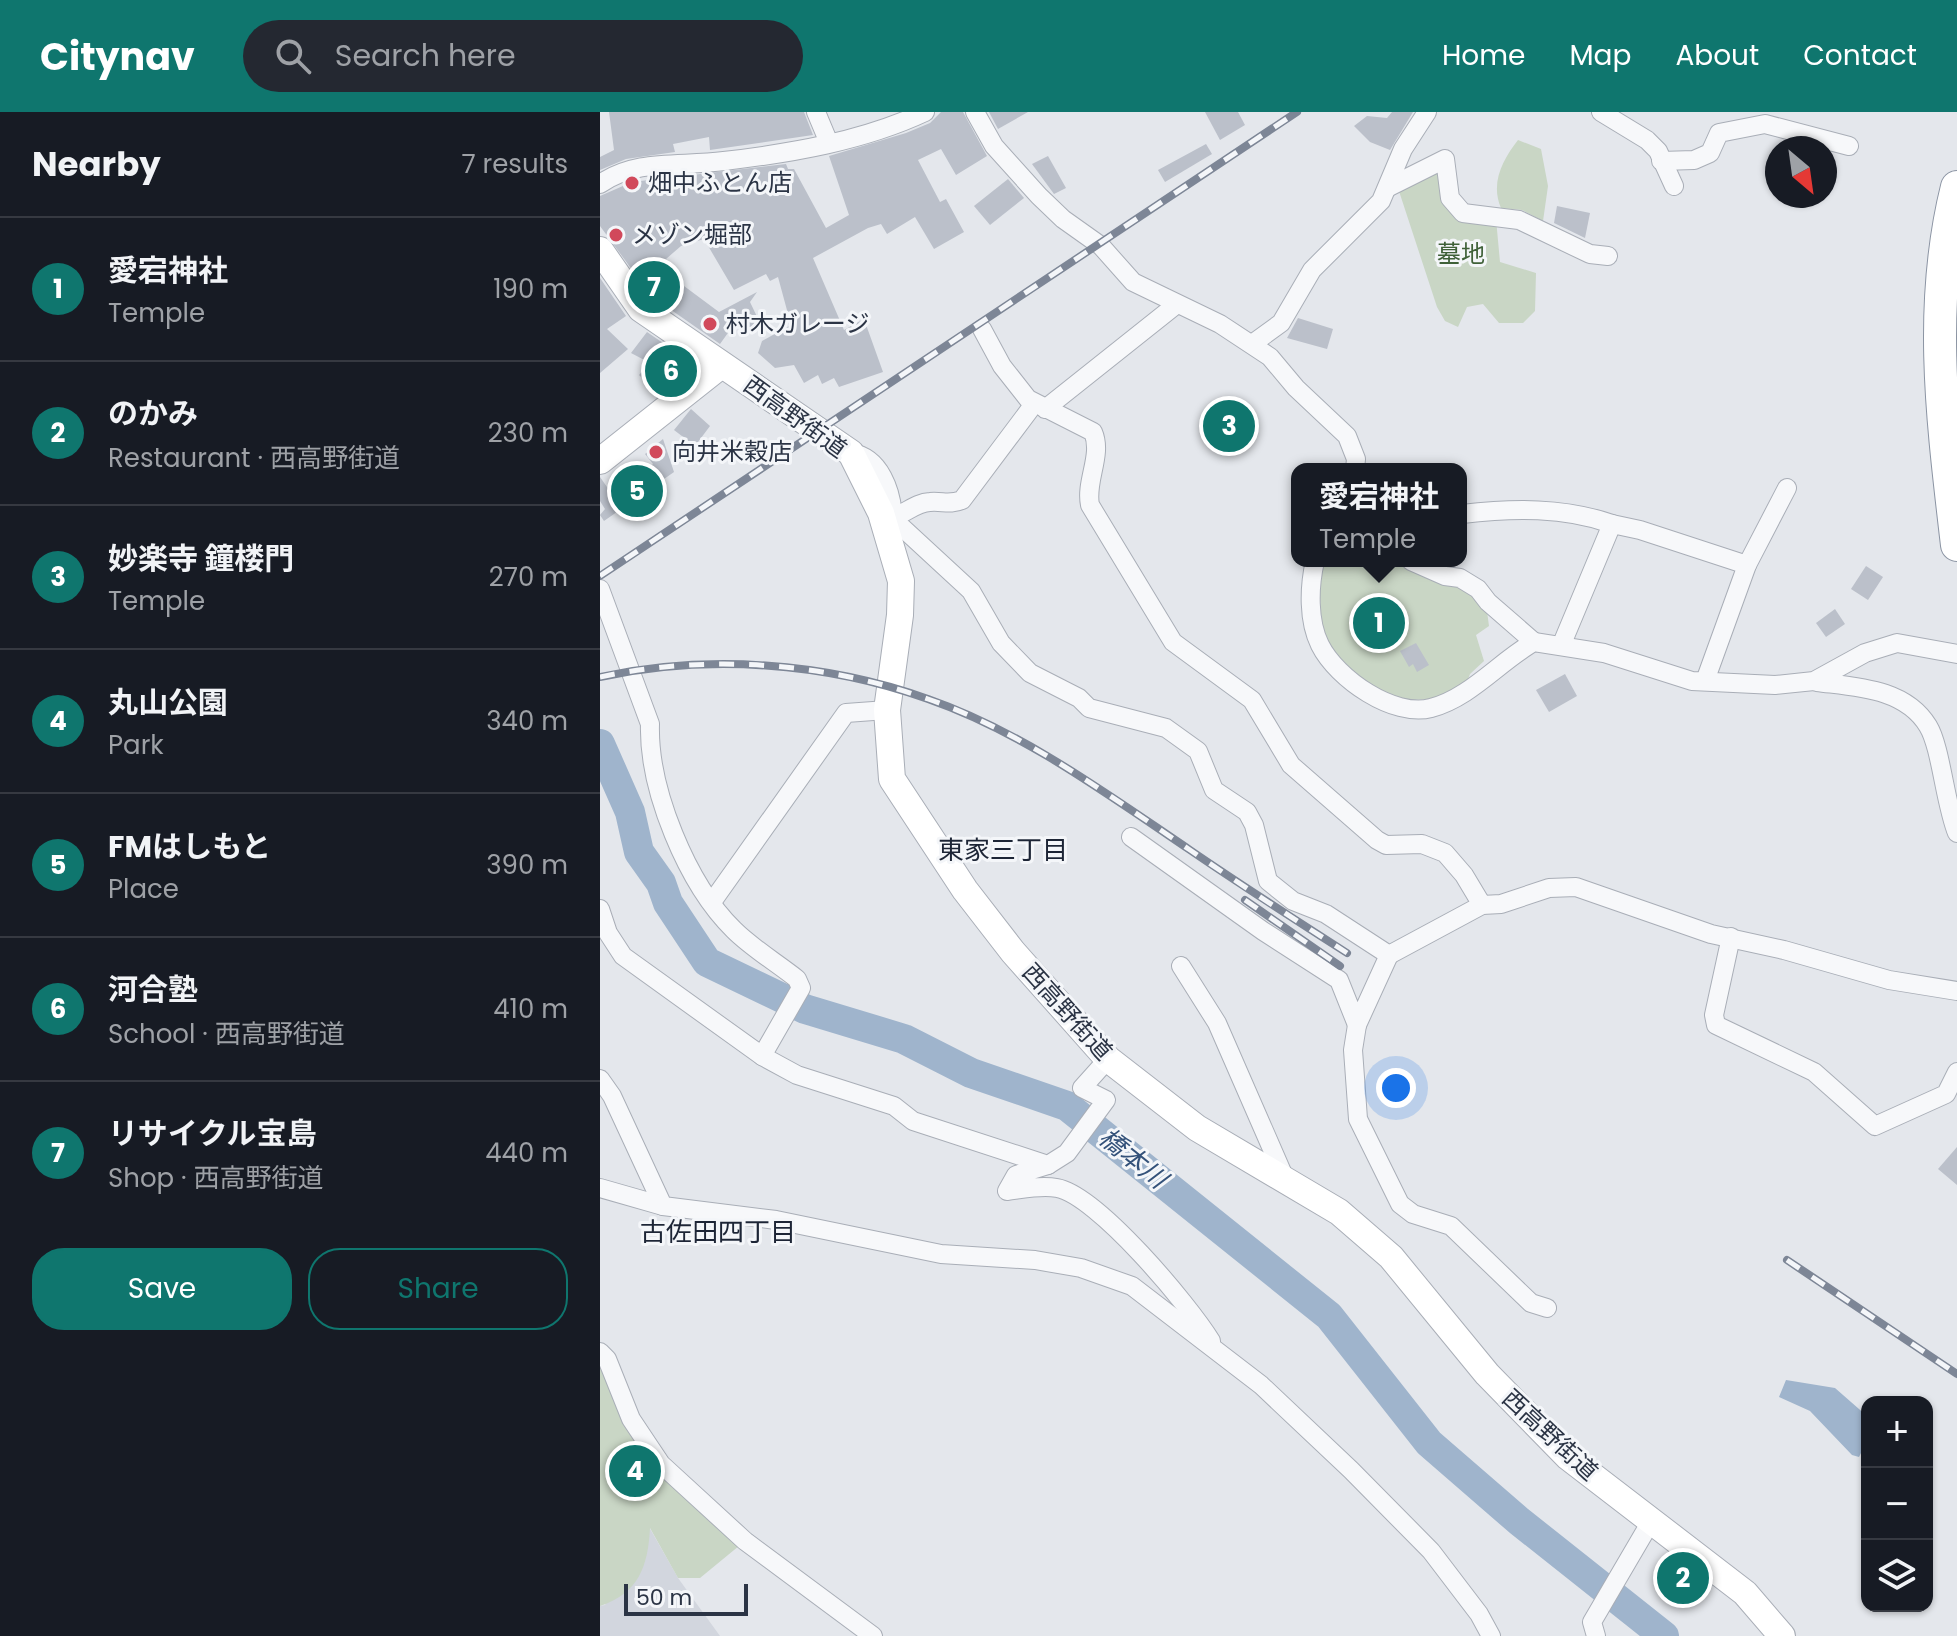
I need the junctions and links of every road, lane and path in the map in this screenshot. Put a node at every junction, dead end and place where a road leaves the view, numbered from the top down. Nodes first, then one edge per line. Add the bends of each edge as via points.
1 (816, 112) edge
2 (925, 112) edge
3 (975, 112) edge
4 (1427, 112) edge
5 (1601, 112) edge
6 (829, 143) junction
7 (1849, 146) dead end
8 (1661, 161) junction
9 (603, 176) edge
10 (1674, 186) dead end
11 (1389, 187) junction
12 (1957, 187) edge
13 (600, 250) edge
14 (1608, 256) dead end
15 (1177, 304) junction
16 (982, 329) dead end
17 (1252, 344) junction
18 (720, 366) junction
19 (1040, 406) junction
20 (600, 461) edge
21 (1356, 463) edge
22 (1787, 488) dead end
23 (1467, 514) edge
24 (887, 518) junction
25 (1612, 524) junction
26 (1957, 545) edge
27 (1747, 565) junction
28 (1314, 567) edge
29 (1425, 567) edge
30 (600, 589) edge
31 (1534, 642) junction
32 (1561, 646) junction
33 (1957, 654) edge
34 (1705, 681) junction
35 (1814, 681) junction
36 (887, 710) junction
37 (1957, 833) edge
38 (1131, 837) dead end
39 (712, 902) junction
40 (1482, 905) junction
41 (600, 909) edge
42 (1731, 937) junction
43 (1389, 955) junction
44 (1181, 966) dead end
45 (1957, 991) edge
46 (1357, 1025) junction
47 (762, 1056) junction
48 (1108, 1059) junction
49 (1957, 1072) edge
50 (600, 1079) edge
51 (1048, 1165) junction
52 (1286, 1181) junction
53 (600, 1188) edge
54 (663, 1206) junction
55 (1547, 1308) dead end
56 (600, 1352) edge
57 (1219, 1353) junction
58 (1650, 1523) junction
59 (1594, 1629) edge
60 (873, 1636) edge
61 (1491, 1636) edge
62 (1782, 1636) edge

1 - 6 street
2 - 6 street
3 - 15 street via 994,146 1055,212 1101,246 1133,282
4 - 11 street via 1403,149
5 - 8 street via 1647,140
6 - 9 street via 721,162 644,165
7 - 8 street via 1765,124 1719,133 1710,153 1694,160
8 - 10 street
11 - 14 street via 1445,159 1450,198 1463,213 1519,220 1590,254
11 - 17 street via 1312,270 1281,323
12 - 26 highway via 1941,269 1938,338
13 - 18 street, 西高野街道 via 641,309
15 - 17 street
15 - 19 street
16 - 19 street via 1002,366
17 - 21 street via 1347,436
18 - 20 street
18 - 24 street, 西高野街道 via 851,453
19 - 24 street via 962,500 929,502
19 - 40 street via 1093,432 1097,442 1090,505 1173,642 1252,700 1291,765 1348,816 1386,845 1422,844 1445,853
22 - 27 street
23 - 25 street via 1518,509 1581,513
24 - 36 street, 西高野街道 via 901,581
24 - 43 street via 971,591 1001,643 1030,673 1089,708 1166,728 1198,751 1214,790 1247,812 1254,825 1268,881 1293,901 1326,914
25 - 27 street
25 - 32 street
27 - 34 street
28 - 31 street via 1310,584 1320,645 1354,682 1382,702 1411,711 1437,706
29 - 31 street via 1478,589
30 - 39 street via 650,724 649,746 666,813 698,886
31 - 32 street
32 - 34 street
33 - 35 street via 1897,643 1865,653
34 - 35 street
35 - 37 street via 1897,697 1928,726
36 - 39 street via 846,713
36 - 48 street, 西高野街道 via 892,779 965,890
38 - 46 street via 1339,980
39 - 47 street via 734,930 797,979 801,988
40 - 42 street via 1549,888 1576,887
40 - 43 street
41 - 47 street via 623,956
42 - 45 street via 1889,980
42 - 49 street via 1716,1025 1814,1072 1875,1126 1946,1094
43 - 46 street
44 - 52 street via 1217,1023
46 - 55 street via 1353,1050 1358,1119 1400,1204 1413,1214 1451,1226 1531,1303
47 - 51 street via 797,1075 894,1106 913,1121
48 - 51 street via 1082,1088 1106,1100 1067,1153
48 - 52 street, 西高野街道 via 1197,1128
50 - 54 street
51 - 57 street via 1016,1175 1007,1191 1059,1188 1073,1193 1178,1294
52 - 58 street, 西高野街道 via 1339,1212 1391,1257 1487,1374 1568,1457
53 - 54 street
54 - 57 street via 776,1220 941,1254 1081,1268 1132,1286
56 - 60 street via 631,1419 661,1464 745,1541
57 - 61 street via 1261,1385 1431,1551
58 - 59 street
58 - 62 street, 西高野街道 via 1745,1593

